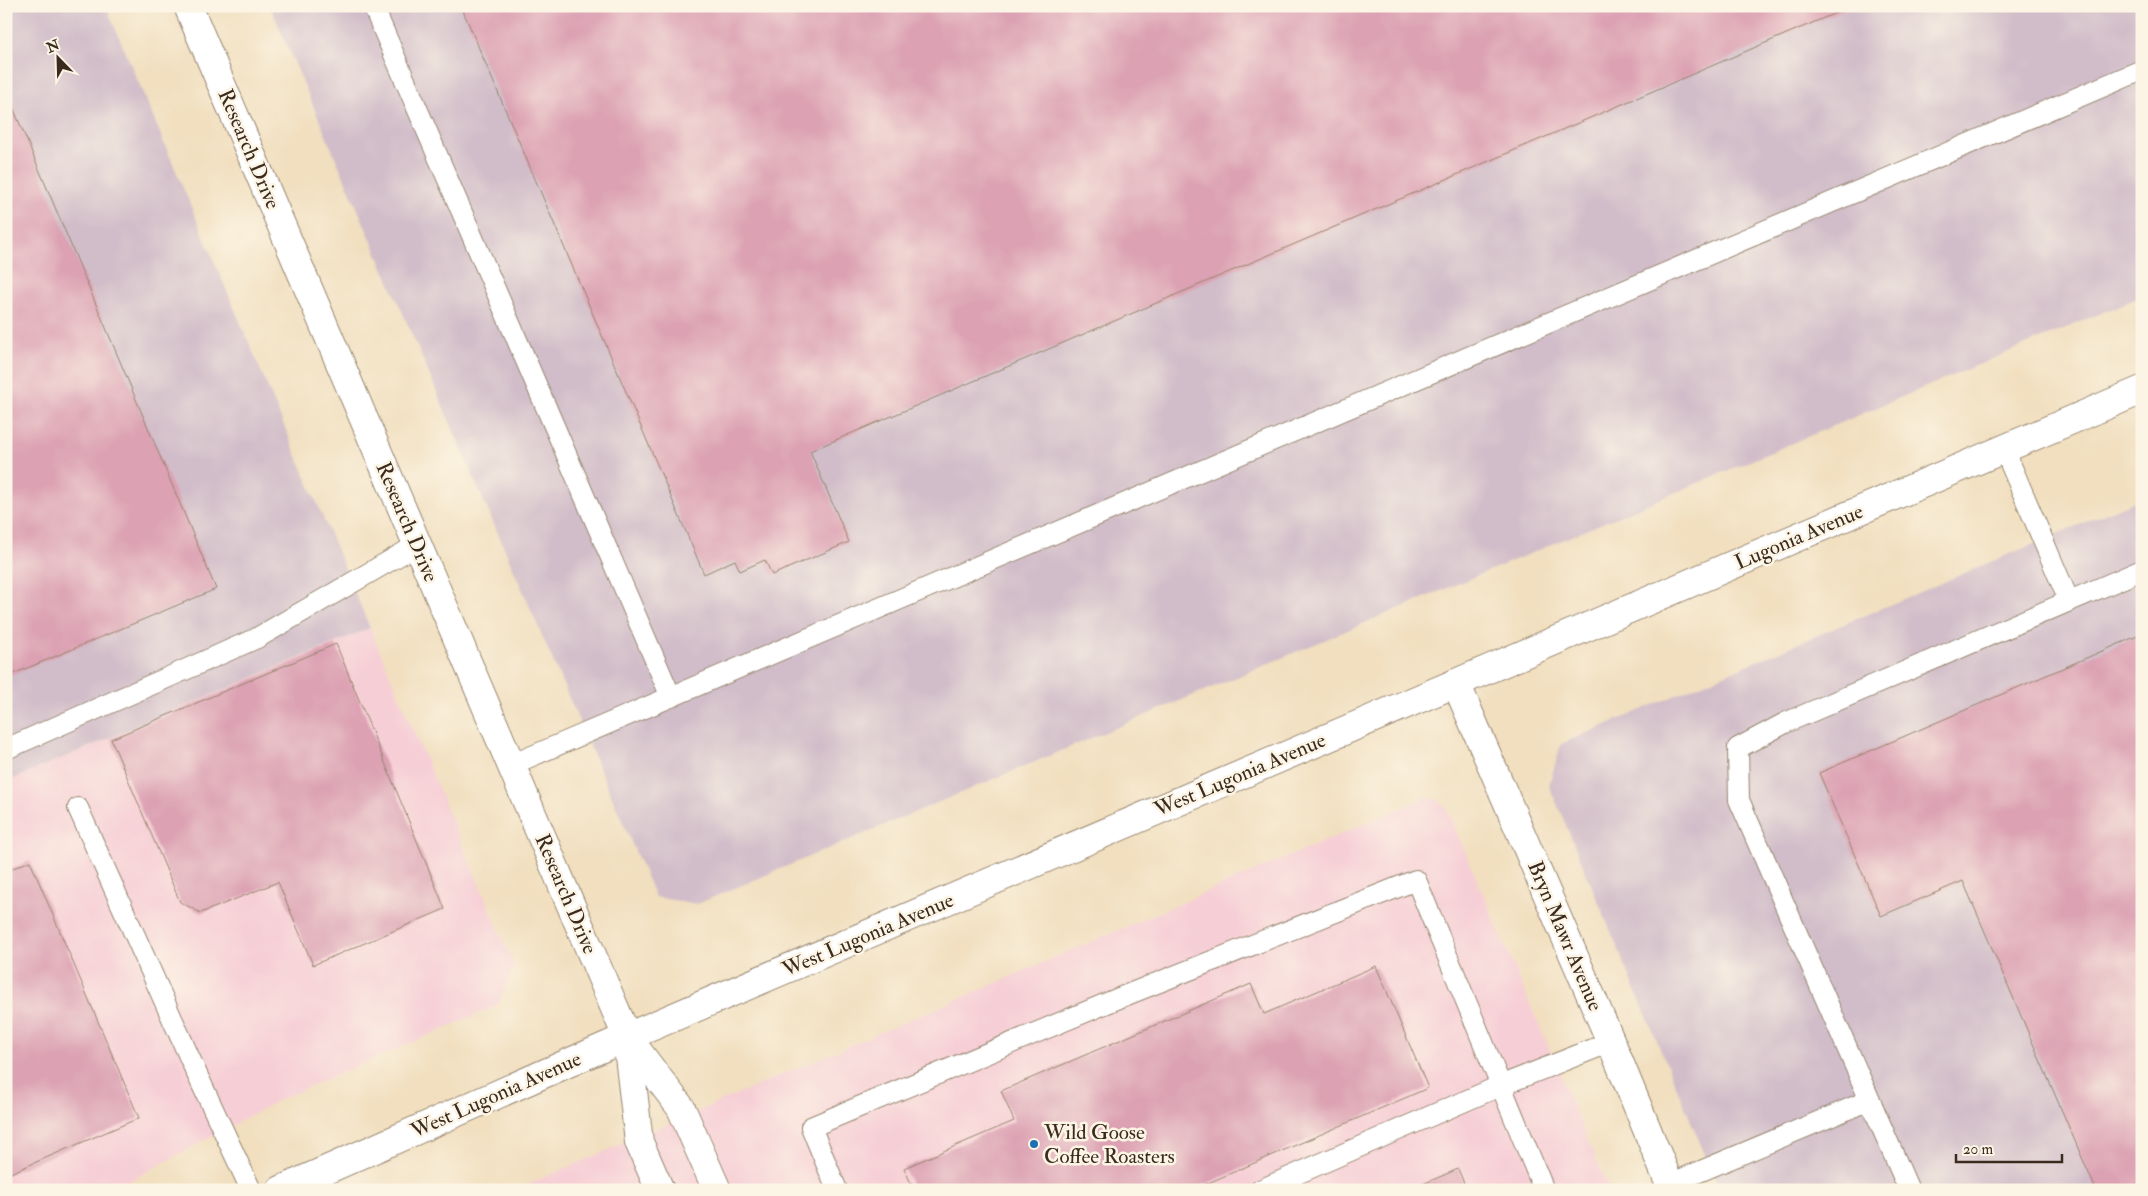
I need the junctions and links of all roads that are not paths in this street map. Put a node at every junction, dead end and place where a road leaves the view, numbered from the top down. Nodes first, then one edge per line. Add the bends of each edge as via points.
1 (188, 6) edge
2 (373, 6) edge
3 (2142, 70) edge
4 (2142, 390) edge
5 (2004, 449) junction
6 (417, 545) junction
7 (2142, 570) edge
8 (2069, 601) junction
9 (1456, 683) junction
10 (671, 697) junction
11 (6, 749) edge
12 (511, 765) junction
13 (78, 808) dead end
14 (627, 1037) junction
15 (1611, 1042) junction
16 (1502, 1086) junction
17 (1870, 1100) junction
18 (1671, 1187) edge
19 (251, 1190) edge
20 (281, 1190) edge
21 (660, 1190) edge
22 (717, 1190) edge
23 (837, 1190) edge
24 (1260, 1190) edge
25 (1544, 1190) edge
26 (1909, 1190) edge

1 - 6 street, Research Drive
2 - 10 lane
3 - 10 lane
4 - 5 street, Lugonia Avenue
5 - 8 lane
5 - 9 street, Lugonia Avenue
6 - 11 lane via 257,638
6 - 12 street, Research Drive
7 - 8 lane
8 - 17 lane via 1785,723 1738,748 1739,800
9 - 14 street, West Lugonia Avenue
9 - 15 street, Bryn Mawr Avenue
10 - 12 lane
12 - 14 street, Research Drive
13 - 19 lane
14 - 20 street, West Lugonia Avenue
14 - 21 street, Research Drive via 639,1142
14 - 22 street, Research Drive via 681,1108
15 - 16 lane
15 - 18 street, Bryn Mawr Avenue
16 - 23 lane via 1416,880 1119,998 811,1126
16 - 24 lane
16 - 25 lane
17 - 18 lane
17 - 26 lane

